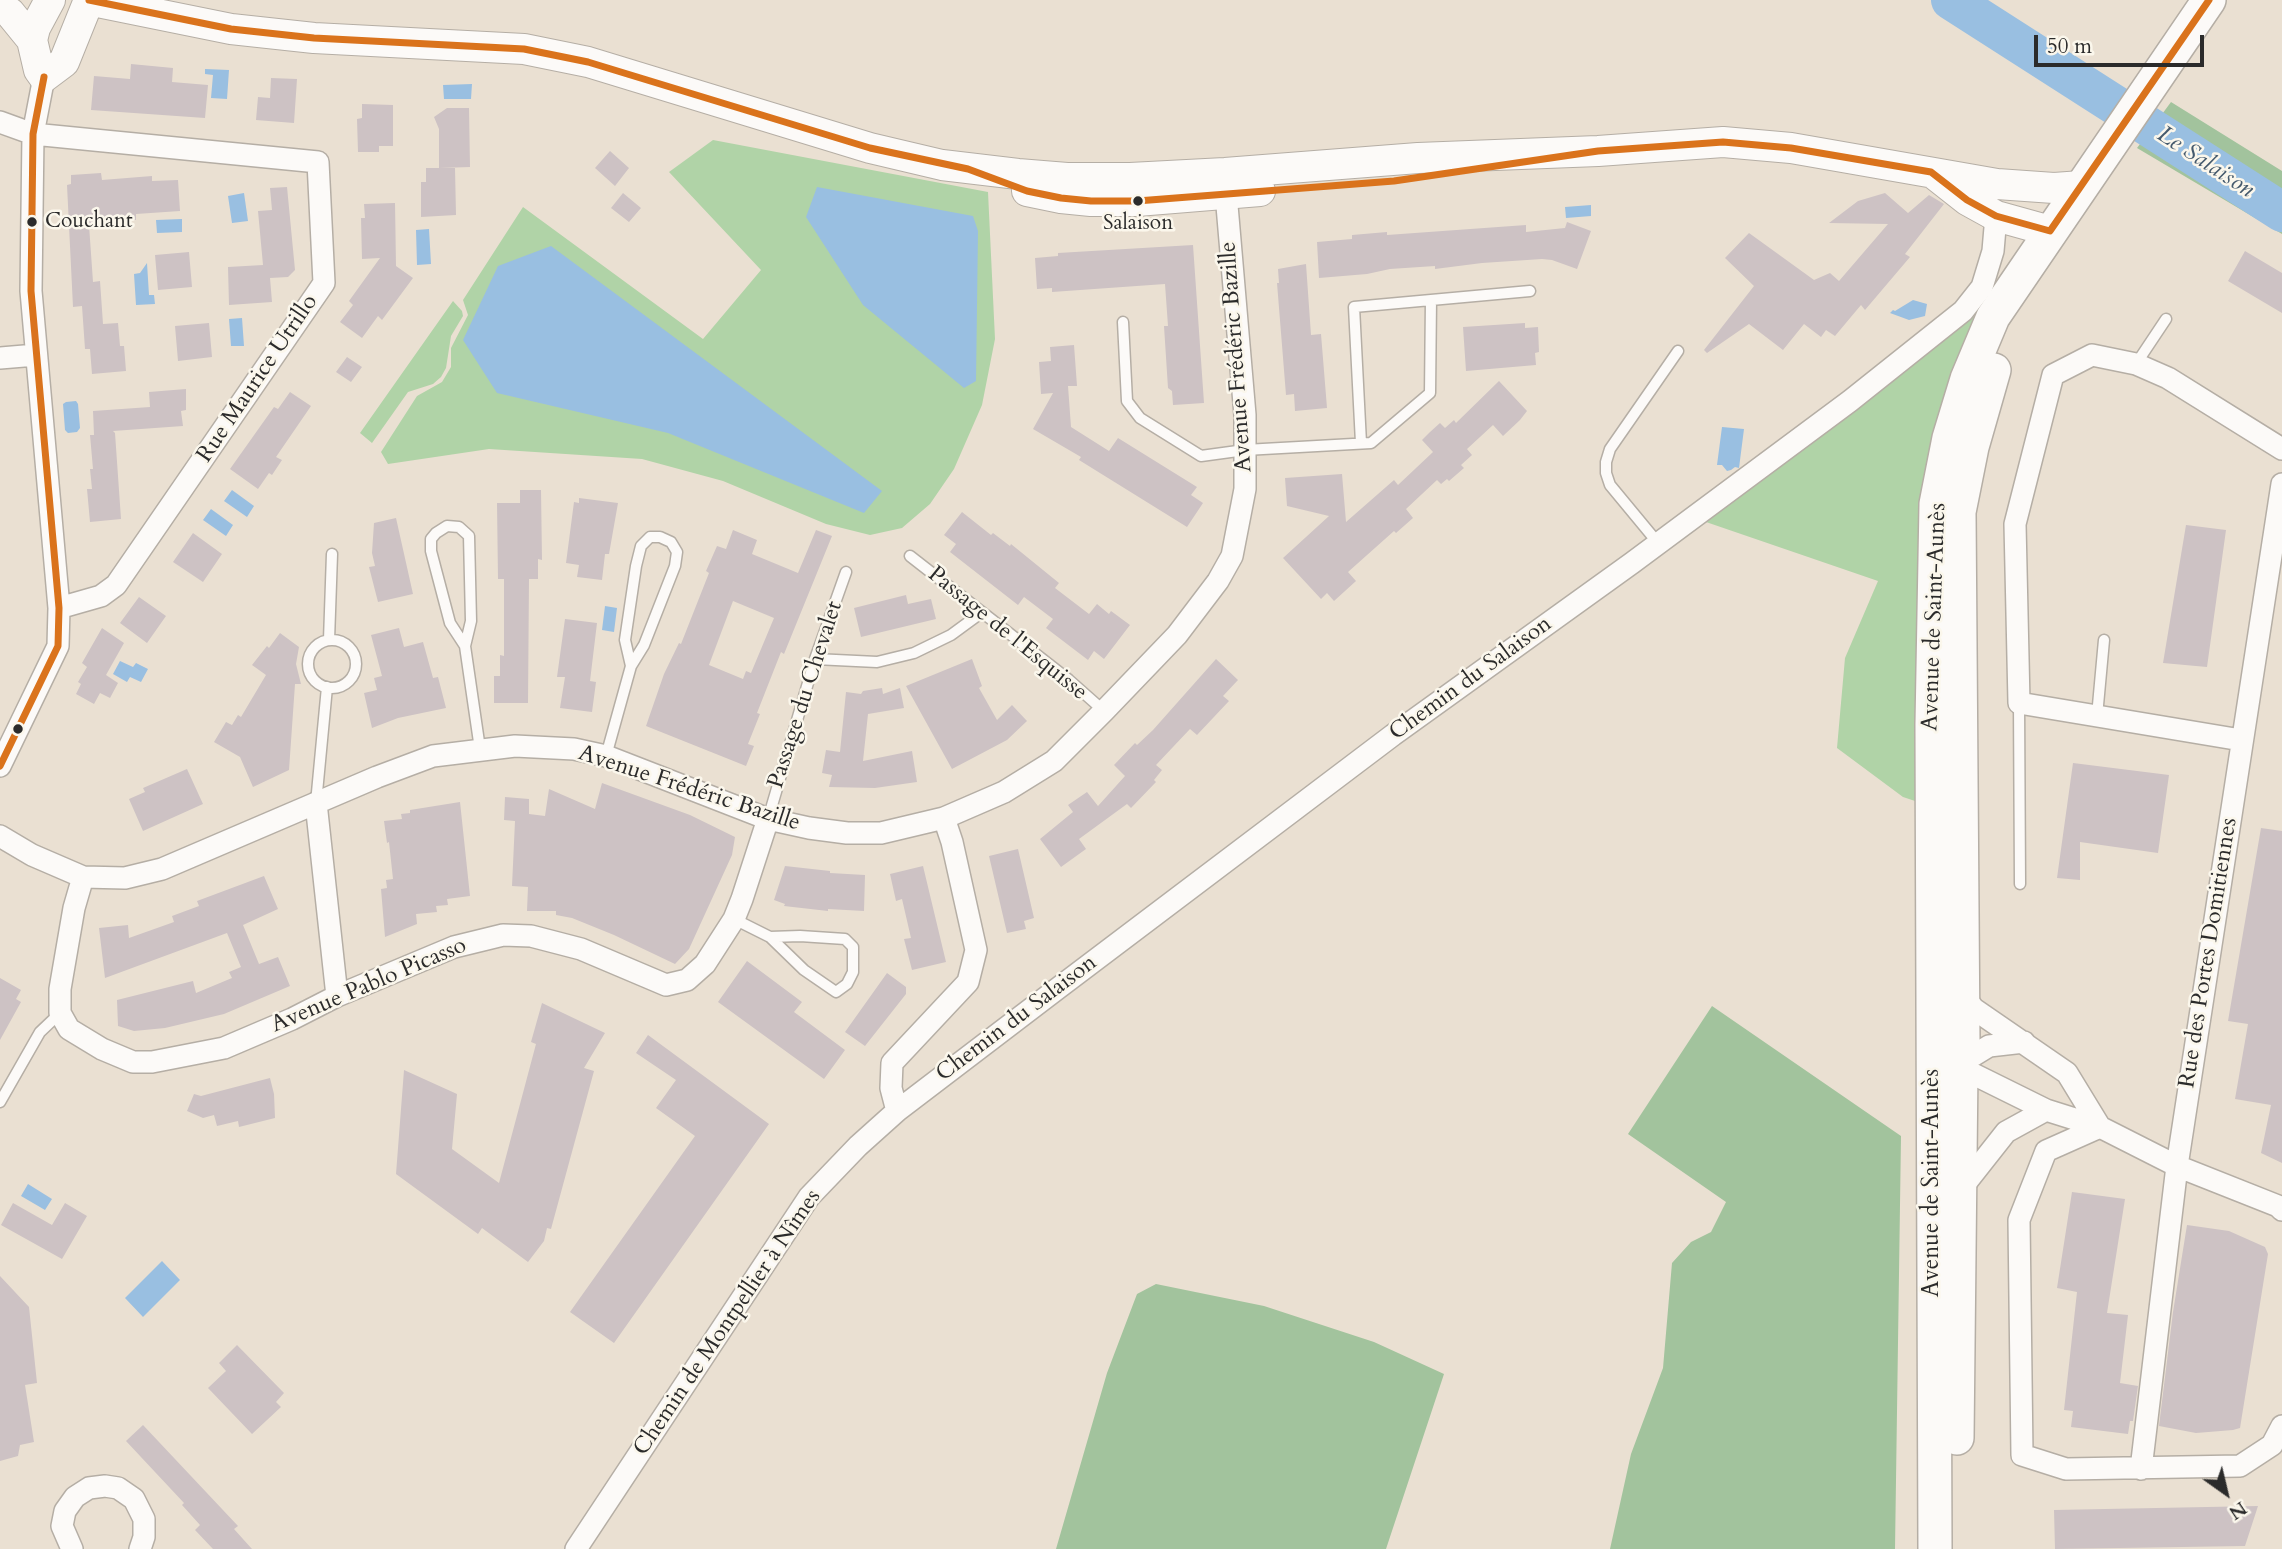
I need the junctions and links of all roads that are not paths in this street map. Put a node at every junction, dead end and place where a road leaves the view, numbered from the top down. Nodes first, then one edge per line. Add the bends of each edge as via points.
1 (50, 0) edge
2 (88, 0) edge
3 (0, 6) edge
4 (2203, 9) edge
5 (32, 40) junction
6 (44, 77) junction
7 (0, 122) edge
8 (33, 134) junction
9 (1931, 172) junction
10 (2088, 177) junction
11 (1225, 184) junction
12 (1997, 184) junction
13 (1996, 216) junction
14 (2043, 244) junction
15 (1530, 291) dead end
16 (1430, 300) junction
17 (2166, 319) dead end
18 (1123, 322) dead end
19 (1678, 351) dead end
20 (36, 355) junction
21 (0, 358) edge
22 (2136, 364) junction
23 (1360, 443) junction
24 (2282, 449) edge
25 (1245, 450) junction
26 (2282, 484) edge
27 (1658, 543) junction
28 (332, 554) dead end
29 (910, 556) dead end
30 (846, 572) dead end
31 (59, 608) junction
32 (981, 613) junction
33 (2104, 639) dead end
34 (328, 640) junction
35 (466, 646) junction
36 (815, 659) junction
37 (631, 666) junction
38 (327, 687) junction
39 (2019, 703) junction
40 (1104, 711) junction
41 (2097, 716) junction
42 (2241, 740) junction
43 (480, 750) junction
44 (606, 756) junction
45 (0, 766) edge
46 (316, 803) junction
47 (944, 818) junction
48 (768, 819) junction
49 (0, 836) edge
50 (83, 877) junction
51 (2020, 884) dead end
52 (734, 919) junction
53 (769, 937) junction
54 (1962, 994) junction
55 (337, 996) junction
56 (60, 1013) junction
57 (2024, 1041) junction
58 (1947, 1060) junction
59 (0, 1102) edge
60 (2046, 1110) junction
61 (897, 1111) junction
62 (2100, 1127) junction
63 (2177, 1166) junction
64 (1961, 1189) junction
65 (2282, 1210) edge
66 (2282, 1426) edge
67 (2141, 1469) junction
68 (72, 1549) edge
69 (140, 1549) edge
70 (576, 1549) edge
71 (1934, 1549) edge
72 (1955, 1549) edge

1 - 5 street
2 - 6 street via 64,62
2 - 11 street via 231,29 524,49 588,62 870,148 968,169 1027,191 1081,200 1137,201
3 - 5 street
4 - 10 main road
5 - 6 street
6 - 8 street
7 - 8 street
8 - 20 street via 31,291
8 - 31 street, Rue Maurice Utrillo via 318,162 324,283 116,585 101,596
9 - 11 street via 1791,148 1724,142 1598,151 1394,181
9 - 12 street
9 - 13 street via 1967,201
10 - 12 street via 2054,188
10 - 14 main road
11 - 25 street, Avenue Frédéric Bazille
12 - 13 street
13 - 14 street
13 - 27 street, Chemin du Salaison via 1993,251 1982,287 1963,312
14 - 54 main road, Avenue de Saint-Aunès via 1989,384 1959,512
14 - 58 main road, Avenue de Saint-Aunès via 1993,317 1949,438 1936,505 1931,724
15 - 16 lane
16 - 23 lane via 1430,393 1371,443
16 - 23 lane via 1354,307
17 - 22 lane
18 - 25 lane via 1127,401 1140,418 1201,456
19 - 27 lane via 1606,461 1610,485
20 - 21 street
20 - 31 street
22 - 24 street via 2168,378
22 - 39 street via 2092,355 2053,375 2015,524
23 - 25 lane
25 - 40 street, Avenue Frédéric Bazille via 1245,489 1232,556 1177,635
26 - 42 street, Rue des Portes Domitiennes
27 - 61 street, Chemin du Salaison via 1393,735
28 - 34 lane
29 - 32 lane, Passage de l'Esquisse
30 - 36 lane, Passage du Chevalet
31 - 45 street via 58,646
32 - 36 lane via 951,635 914,653 877,662
32 - 40 lane, Passage de l'Esquisse
33 - 41 lane
34 - 38 lane via 314,648 308,663 313,678
34 - 38 lane via 350,647 356,668 342,686
35 - 35 lane via 471,621 469,536 459,527 447,526 431,539 431,551 450,623
35 - 43 lane
36 - 48 lane, Passage du Chevalet
37 - 37 lane via 675,566 677,552 671,542 660,537 650,537 641,546 636,566 625,640
37 - 44 lane
38 - 46 lane
39 - 41 street
39 - 51 lane
40 - 47 street, Avenue Frédéric Bazille via 1054,761 1004,792
41 - 42 street
42 - 63 street, Rue des Portes Domitiennes
43 - 44 street, Avenue Frédéric Bazille via 515,746
43 - 46 street, Avenue Frédéric Bazille via 433,756
44 - 48 street, Avenue Frédéric Bazille
46 - 50 street, Avenue Frédéric Bazille via 162,869 125,878
46 - 55 street
47 - 48 street, Avenue Frédéric Bazille via 881,833 822,830
47 - 61 street via 976,950 968,982 892,1063 891,1088
48 - 52 street, Avenue Pablo Picasso
49 - 50 street, Avenue Frédéric Bazille
50 - 56 street via 60,989
52 - 53 lane
52 - 55 street, Avenue Pablo Picasso via 705,964 687,980 666,985 581,948 531,936 503,935 454,947
53 - 53 lane via 836,992 847,984 853,972 853,947 845,939
54 - 57 street via 1975,1009
54 - 58 main road, Avenue de Saint-Aunès via 1963,1043
55 - 56 street, Avenue Pablo Picasso via 224,1048 152,1062 132,1062 102,1049 69,1029
56 - 59 lane via 40,1032
57 - 58 street via 1989,1045 1971,1057
57 - 62 street via 2067,1073
58 - 60 street
58 - 64 main road, Avenue de Saint-Aunès
58 - 71 main road, Avenue de Saint-Aunès via 1933,1099
60 - 62 street
60 - 64 street via 2006,1132
61 - 70 street, Chemin de Montpellier à Nîmes via 809,1197
62 - 63 street
62 - 67 street via 2046,1151 2019,1220 2022,1454 2066,1469
63 - 65 street
63 - 67 street, Rue des Portes Domitiennes
64 - 72 main road, Avenue de Saint-Aunès
66 - 67 street via 2272,1445 2240,1466
68 - 69 street via 62,1526 65,1511 89,1488 105,1486 134,1499 144,1519

